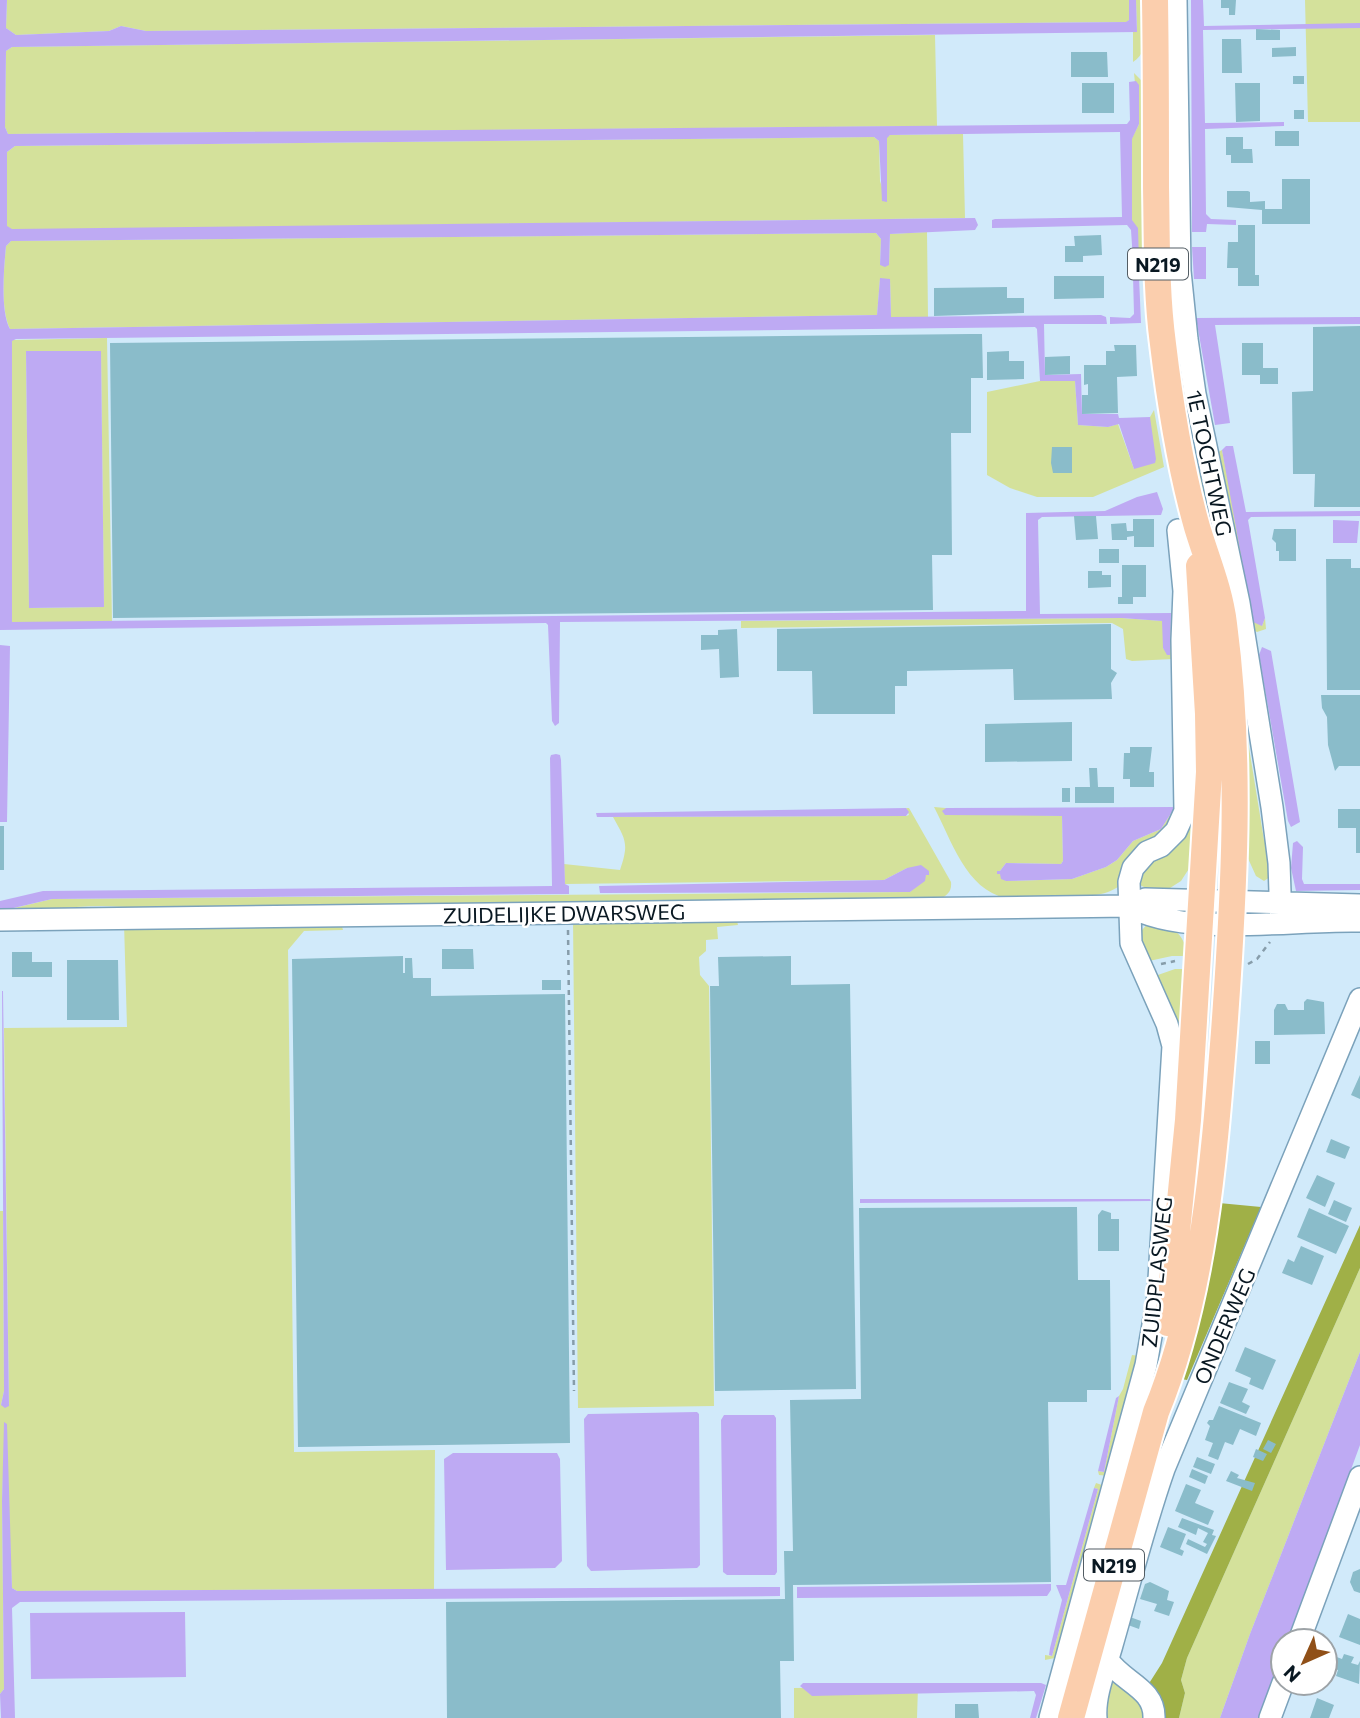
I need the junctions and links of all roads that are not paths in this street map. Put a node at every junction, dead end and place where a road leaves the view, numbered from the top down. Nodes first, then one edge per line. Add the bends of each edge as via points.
1 (1155, 0) edge
2 (1176, 0) edge
3 (1188, 528) junction
4 (1360, 905) edge
5 (1129, 906) junction
6 (1199, 913) junction
7 (1232, 913) junction
8 (1281, 913) junction
9 (0, 920) edge
10 (1360, 921) edge
11 (1360, 999) edge
12 (1156, 1412) junction
13 (1360, 1477) edge
14 (1304, 1627) edge
15 (1108, 1660) junction
16 (1278, 1697) edge
17 (1051, 1718) edge
18 (1071, 1718) edge
19 (1096, 1718) edge
20 (1154, 1718) edge
21 (1270, 1718) edge

1 - 3 main road, 1E TOCHTWEG / N219 via 1161,330
2 - 8 street, 1E TOCHTWEG via 1180,271 1187,339 1239,603 1272,807
3 - 5 street, 1E TOCHTWEG via 1182,640 1185,811 1170,839 1147,852 1133,868
3 - 6 main road, 1E TOCHTWEG / N219 via 1208,714
3 - 7 main road, 1E TOCHTWEG / N219 via 1216,583 1224,621 1235,790
4 - 8 street, ZUIDELIJKE DWARSWEG
5 - 6 street, ZUIDELIJKE DWARSWEG via 1145,900
5 - 9 street, ZUIDELIJKE DWARSWEG
5 - 17 street, ZUIDPLASWEG via 1131,943 1173,1046 1158,1296 1146,1365
6 - 7 street, ZUIDELIJKE DWARSWEG
6 - 12 main road, ZUIDPLASWEG / N219 via 1180,1214
7 - 8 street, ZUIDELIJKE DWARSWEG
7 - 12 main road, ZUIDPLASWEG / N219 via 1205,1221 1174,1370
8 - 10 street, ZUIDELIJKE DWARSWEG
11 - 15 street, ONDERWEG via 1164,1469
12 - 18 main road, ZUIDPLASWEG / N219
13 - 14 street
15 - 19 street, ONDERWEG
15 - 20 street via 1151,1700
16 - 21 street

